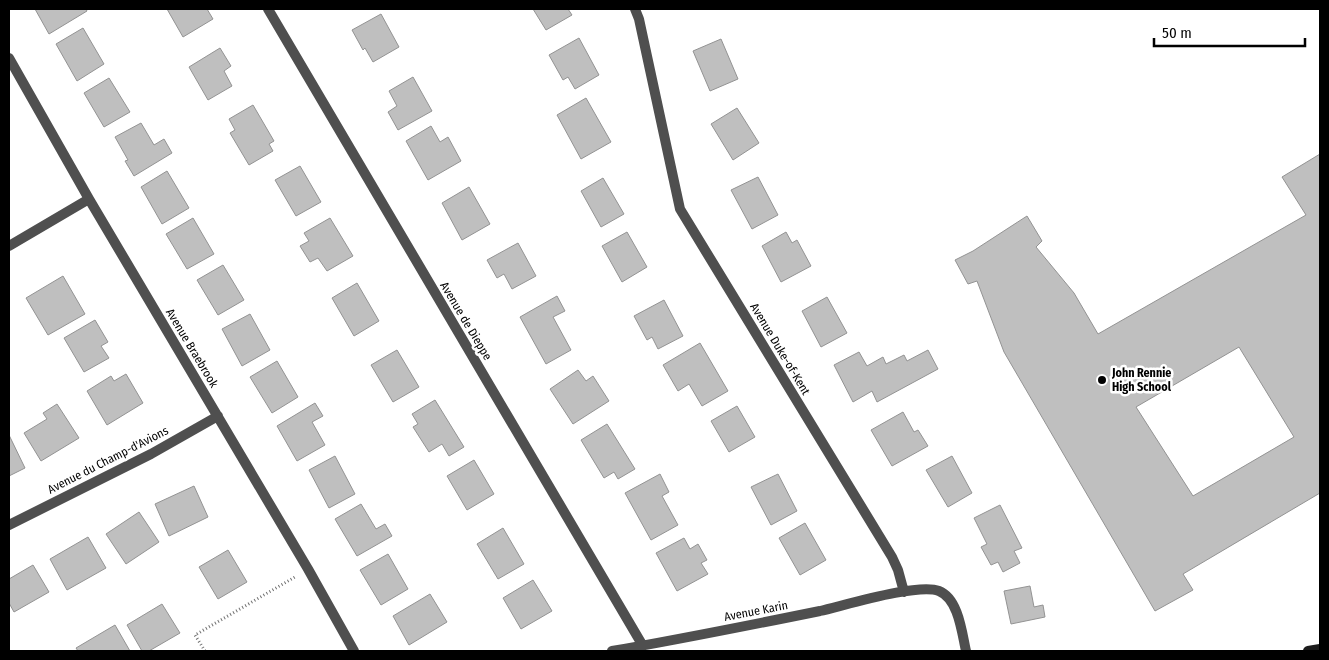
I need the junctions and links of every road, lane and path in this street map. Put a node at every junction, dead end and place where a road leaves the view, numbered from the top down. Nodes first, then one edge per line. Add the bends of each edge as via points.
1 (268, 9) edge
2 (635, 9) edge
3 (9, 58) edge
4 (89, 199) junction
5 (9, 246) edge
6 (218, 416) junction
7 (9, 525) edge
8 (297, 575) dead end
9 (904, 592) junction
10 (643, 646) junction
11 (1320, 649) edge
12 (205, 651) edge
13 (354, 651) edge
14 (612, 651) edge
15 (966, 651) edge
16 (1308, 651) edge

1 - 10 street, Avenue de Dieppe
2 - 9 street, Avenue Duke-of-Kent via 680,208 892,557
3 - 4 street, Avenue Braebrook
4 - 5 street
4 - 6 street, Avenue Braebrook
6 - 7 street, Avenue du Champ-d'Avions via 151,454
6 - 13 street, Avenue Braebrook
8 - 12 path via 196,635
9 - 10 street, Avenue Karin
9 - 15 street via 929,589 945,595 957,614
10 - 14 street, Avenue Karin
11 - 16 main road

